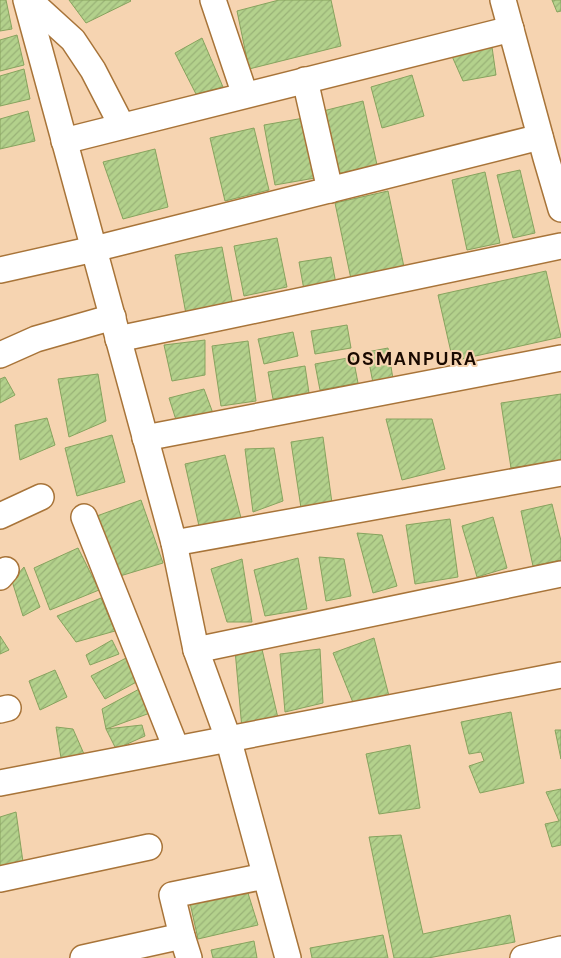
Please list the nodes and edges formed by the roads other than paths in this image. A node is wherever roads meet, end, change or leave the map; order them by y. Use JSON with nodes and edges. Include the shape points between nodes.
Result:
{"nodes":[{"id":1,"x":27,"y":0,"type":"edge"},
{"id":2,"x":503,"y":0,"type":"edge"},
{"id":3,"x":216,"y":1,"type":"edge"},
{"id":4,"x":511,"y":29,"type":"junction"},
{"id":5,"x":305,"y":80,"type":"junction"},
{"id":6,"x":245,"y":96,"type":"junction"},
{"id":7,"x":122,"y":126,"type":"junction"},
{"id":8,"x":64,"y":141,"type":"junction"},
{"id":9,"x":549,"y":151,"type":"edge"},
{"id":10,"x":330,"y":190,"type":"junction"},
{"id":11,"x":561,"y":209,"type":"edge"},
{"id":12,"x":561,"y":246,"type":"edge"},
{"id":13,"x":94,"y":249,"type":"junction"},
{"id":14,"x":0,"y":270,"type":"edge"},
{"id":15,"x":116,"y":328,"type":"junction"},
{"id":16,"x":0,"y":355,"type":"edge"},
{"id":17,"x":561,"y":358,"type":"edge"},
{"id":18,"x":145,"y":438,"type":"junction"},
{"id":19,"x":561,"y":473,"type":"edge"},
{"id":20,"x":41,"y":497,"type":"dead end"},
{"id":21,"x":0,"y":516,"type":"edge"},
{"id":22,"x":84,"y":517,"type":"dead end"},
{"id":23,"x":174,"y":543,"type":"junction"},
{"id":24,"x":561,"y":574,"type":"edge"},
{"id":25,"x":196,"y":650,"type":"junction"},
{"id":26,"x":561,"y":675,"type":"edge"},
{"id":27,"x":228,"y":738,"type":"junction"},
{"id":28,"x":176,"y":748,"type":"junction"},
{"id":29,"x":0,"y":783,"type":"edge"},
{"id":30,"x":149,"y":847,"type":"dead end"},
{"id":31,"x":265,"y":876,"type":"junction"},
{"id":32,"x":0,"y":878,"type":"edge"},
{"id":33,"x":185,"y":947,"type":"edge"},
{"id":34,"x":561,"y":949,"type":"edge"},
{"id":35,"x":83,"y":958,"type":"edge"},
{"id":36,"x":288,"y":958,"type":"edge"},
{"id":37,"x":523,"y":958,"type":"edge"}],
"edges":[{"from":1,"to":7,"type":"street","via":[[73,40],[94,70]]},
{"from":1,"to":8,"type":"street"},
{"from":2,"to":4,"type":"street"},
{"from":3,"to":6,"type":"street"},
{"from":4,"to":5,"type":"street"},
{"from":4,"to":9,"type":"street"},
{"from":5,"to":6,"type":"street"},
{"from":5,"to":10,"type":"street"},
{"from":6,"to":7,"type":"street"},
{"from":7,"to":8,"type":"street"},
{"from":8,"to":13,"type":"street"},
{"from":9,"to":10,"type":"street"},
{"from":9,"to":11,"type":"street"},
{"from":10,"to":13,"type":"street"},
{"from":12,"to":15,"type":"street"},
{"from":13,"to":14,"type":"street"},
{"from":13,"to":15,"type":"street"},
{"from":15,"to":16,"type":"street","via":[[36,339]]},
{"from":15,"to":18,"type":"street"},
{"from":17,"to":18,"type":"street"},
{"from":18,"to":23,"type":"street"},
{"from":19,"to":23,"type":"street"},
{"from":20,"to":21,"type":"street"},
{"from":22,"to":28,"type":"street"},
{"from":23,"to":25,"type":"street"},
{"from":24,"to":25,"type":"street"},
{"from":25,"to":27,"type":"street"},
{"from":26,"to":27,"type":"street"},
{"from":27,"to":28,"type":"street"},
{"from":27,"to":31,"type":"street"},
{"from":28,"to":29,"type":"street"},
{"from":30,"to":32,"type":"street"},
{"from":31,"to":33,"type":"street","via":[[172,894]]},
{"from":31,"to":36,"type":"street"},
{"from":33,"to":35,"type":"street"},
{"from":34,"to":37,"type":"street"}]}
